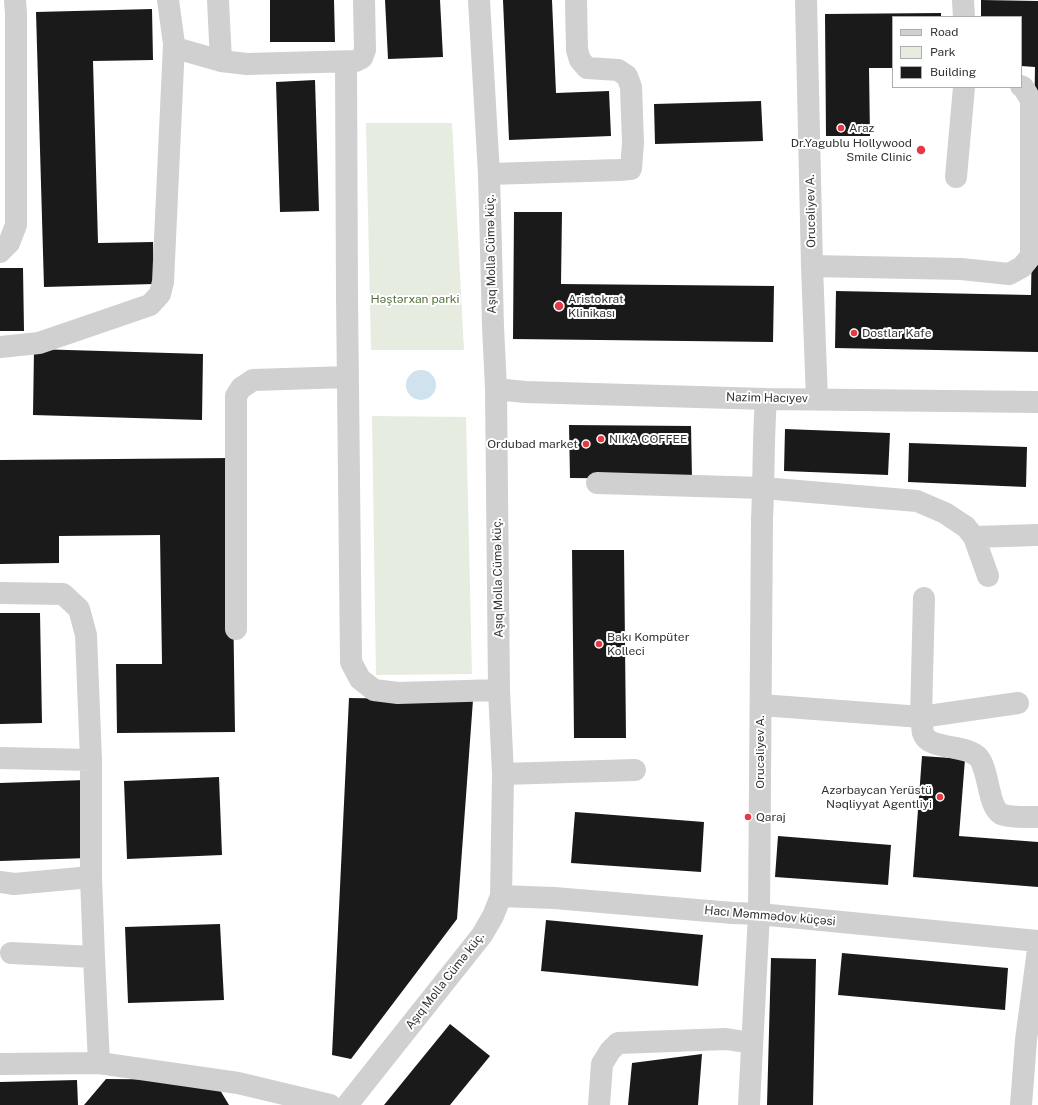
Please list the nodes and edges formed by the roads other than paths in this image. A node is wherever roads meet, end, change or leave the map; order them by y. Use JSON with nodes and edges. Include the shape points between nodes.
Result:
{"nodes":[{"id":1,"x":15,"y":0,"type":"edge"},
{"id":2,"x":168,"y":0,"type":"edge"},
{"id":3,"x":218,"y":0,"type":"edge"},
{"id":4,"x":364,"y":0,"type":"edge"},
{"id":5,"x":479,"y":0,"type":"edge"},
{"id":6,"x":576,"y":0,"type":"edge"},
{"id":7,"x":806,"y":0,"type":"edge"},
{"id":8,"x":963,"y":0,"type":"edge"},
{"id":9,"x":964,"y":16,"type":"edge"},
{"id":10,"x":174,"y":44,"type":"junction"},
{"id":11,"x":221,"y":61,"type":"junction"},
{"id":12,"x":346,"y":62,"type":"junction"},
{"id":13,"x":1022,"y":86,"type":"edge"},
{"id":14,"x":964,"y":88,"type":"edge"},
{"id":15,"x":489,"y":174,"type":"junction"},
{"id":16,"x":956,"y":177,"type":"dead end"},
{"id":17,"x":0,"y":252,"type":"edge"},
{"id":18,"x":812,"y":266,"type":"junction"},
{"id":19,"x":0,"y":347,"type":"edge"},
{"id":20,"x":348,"y":377,"type":"junction"},
{"id":21,"x":496,"y":389,"type":"junction"},
{"id":22,"x":766,"y":399,"type":"junction"},
{"id":23,"x":817,"y":399,"type":"junction"},
{"id":24,"x":1038,"y":402,"type":"edge"},
{"id":25,"x":597,"y":483,"type":"dead end"},
{"id":26,"x":763,"y":488,"type":"junction"},
{"id":27,"x":1038,"y":535,"type":"edge"},
{"id":28,"x":974,"y":537,"type":"junction"},
{"id":29,"x":988,"y":576,"type":"dead end"},
{"id":30,"x":0,"y":593,"type":"edge"},
{"id":31,"x":924,"y":598,"type":"dead end"},
{"id":32,"x":236,"y":629,"type":"dead end"},
{"id":33,"x":499,"y":690,"type":"junction"},
{"id":34,"x":1018,"y":702,"type":"dead end"},
{"id":35,"x":761,"y":705,"type":"junction"},
{"id":36,"x":921,"y":717,"type":"junction"},
{"id":37,"x":0,"y":758,"type":"edge"},
{"id":38,"x":91,"y":760,"type":"junction"},
{"id":39,"x":635,"y":770,"type":"dead end"},
{"id":40,"x":503,"y":774,"type":"junction"},
{"id":41,"x":1038,"y":817,"type":"edge"},
{"id":42,"x":91,"y":877,"type":"junction"},
{"id":43,"x":0,"y":882,"type":"edge"},
{"id":44,"x":501,"y":896,"type":"junction"},
{"id":45,"x":759,"y":914,"type":"junction"},
{"id":46,"x":1038,"y":941,"type":"edge"},
{"id":47,"x":1038,"y":950,"type":"edge"},
{"id":48,"x":11,"y":953,"type":"dead end"},
{"id":49,"x":94,"y":957,"type":"junction"},
{"id":50,"x":752,"y":1043,"type":"junction"},
{"id":51,"x":99,"y":1063,"type":"junction"},
{"id":52,"x":0,"y":1064,"type":"edge"},
{"id":53,"x":330,"y":1105,"type":"edge"},
{"id":54,"x":347,"y":1105,"type":"edge"},
{"id":55,"x":599,"y":1105,"type":"edge"},
{"id":56,"x":750,"y":1105,"type":"edge"},
{"id":57,"x":1022,"y":1105,"type":"edge"}],
"edges":[{"from":1,"to":17,"type":"street","via":[[16,225],[9,243]]},
{"from":2,"to":10,"type":"street"},
{"from":3,"to":11,"type":"street"},
{"from":4,"to":12,"type":"street","via":[[365,50],[362,58],[356,62]]},
{"from":5,"to":15,"type":"street","name":"Aşıq Molla Cümə küç."},
{"from":6,"to":15,"type":"street","via":[[580,60],[587,68],[618,70],[627,76],[631,87],[631,169]]},
{"from":7,"to":18,"type":"street","name":"Orucəliyev A."},
{"from":8,"to":9,"type":"street"},
{"from":10,"to":11,"type":"street","via":[[179,49]]},
{"from":10,"to":19,"type":"street","via":[[163,282],[160,294],[150,305],[39,343]]},
{"from":11,"to":12,"type":"street","via":[[247,64]]},
{"from":12,"to":20,"type":"street"},
{"from":13,"to":18,"type":"street","via":[[1031,100],[1031,256],[1022,267],[1009,274],[961,269]]},
{"from":14,"to":16,"type":"street"},
{"from":15,"to":21,"type":"street","name":"Aşıq Molla Cümə küç."},
{"from":18,"to":23,"type":"street","name":"Orucəliyev A."},
{"from":20,"to":32,"type":"street","via":[[252,380],[241,388],[236,396]]},
{"from":20,"to":33,"type":"street","via":[[351,662],[360,679],[374,690],[398,693]]},
{"from":21,"to":22,"type":"street","name":"Nazim Hacıyev"},
{"from":21,"to":33,"type":"street","name":"Aşıq Molla Cümə küç."},
{"from":22,"to":23,"type":"street","name":"Nazim Hacıyev"},
{"from":22,"to":26,"type":"street","name":"Orucəliyev A."},
{"from":23,"to":24,"type":"street","name":"Nazim Hacıyev"},
{"from":25,"to":26,"type":"street"},
{"from":26,"to":28,"type":"street","via":[[917,501],[945,513],[966,527]]},
{"from":26,"to":35,"type":"street","name":"Orucəliyev A."},
{"from":27,"to":28,"type":"street"},
{"from":28,"to":29,"type":"street"},
{"from":30,"to":38,"type":"street","via":[[63,594],[80,609],[86,635]]},
{"from":31,"to":36,"type":"street"},
{"from":33,"to":40,"type":"street","name":"Aşıq Molla Cümə küç."},
{"from":34,"to":36,"type":"street"},
{"from":35,"to":36,"type":"street"},
{"from":35,"to":45,"type":"street","name":"Orucəliyev A."},
{"from":36,"to":41,"type":"street","via":[[923,734],[928,740],[971,751],[979,758],[994,806],[1001,814]]},
{"from":37,"to":38,"type":"street"},
{"from":38,"to":42,"type":"street"},
{"from":39,"to":40,"type":"street"},
{"from":40,"to":44,"type":"street","name":"Aşıq Molla Cümə küç."},
{"from":42,"to":43,"type":"street","via":[[14,884]]},
{"from":42,"to":49,"type":"street"},
{"from":44,"to":45,"type":"street","name":"Hacı Məmmədov küçəsi"},
{"from":44,"to":54,"type":"street","name":"Aşıq Molla Cümə küç.","via":[[482,935]]},
{"from":45,"to":46,"type":"street","name":"Hacı Məmmədov küçəsi"},
{"from":45,"to":50,"type":"street","name":"Orucəliyev A."},
{"from":47,"to":57,"type":"street","via":[[1026,1040]]},
{"from":48,"to":49,"type":"street"},
{"from":49,"to":51,"type":"street"},
{"from":50,"to":55,"type":"street","via":[[726,1039],[618,1043],[602,1064]]},
{"from":50,"to":56,"type":"street","name":"Orucəliyev A."},
{"from":51,"to":52,"type":"street"},
{"from":51,"to":53,"type":"street","via":[[238,1082]]}]}
